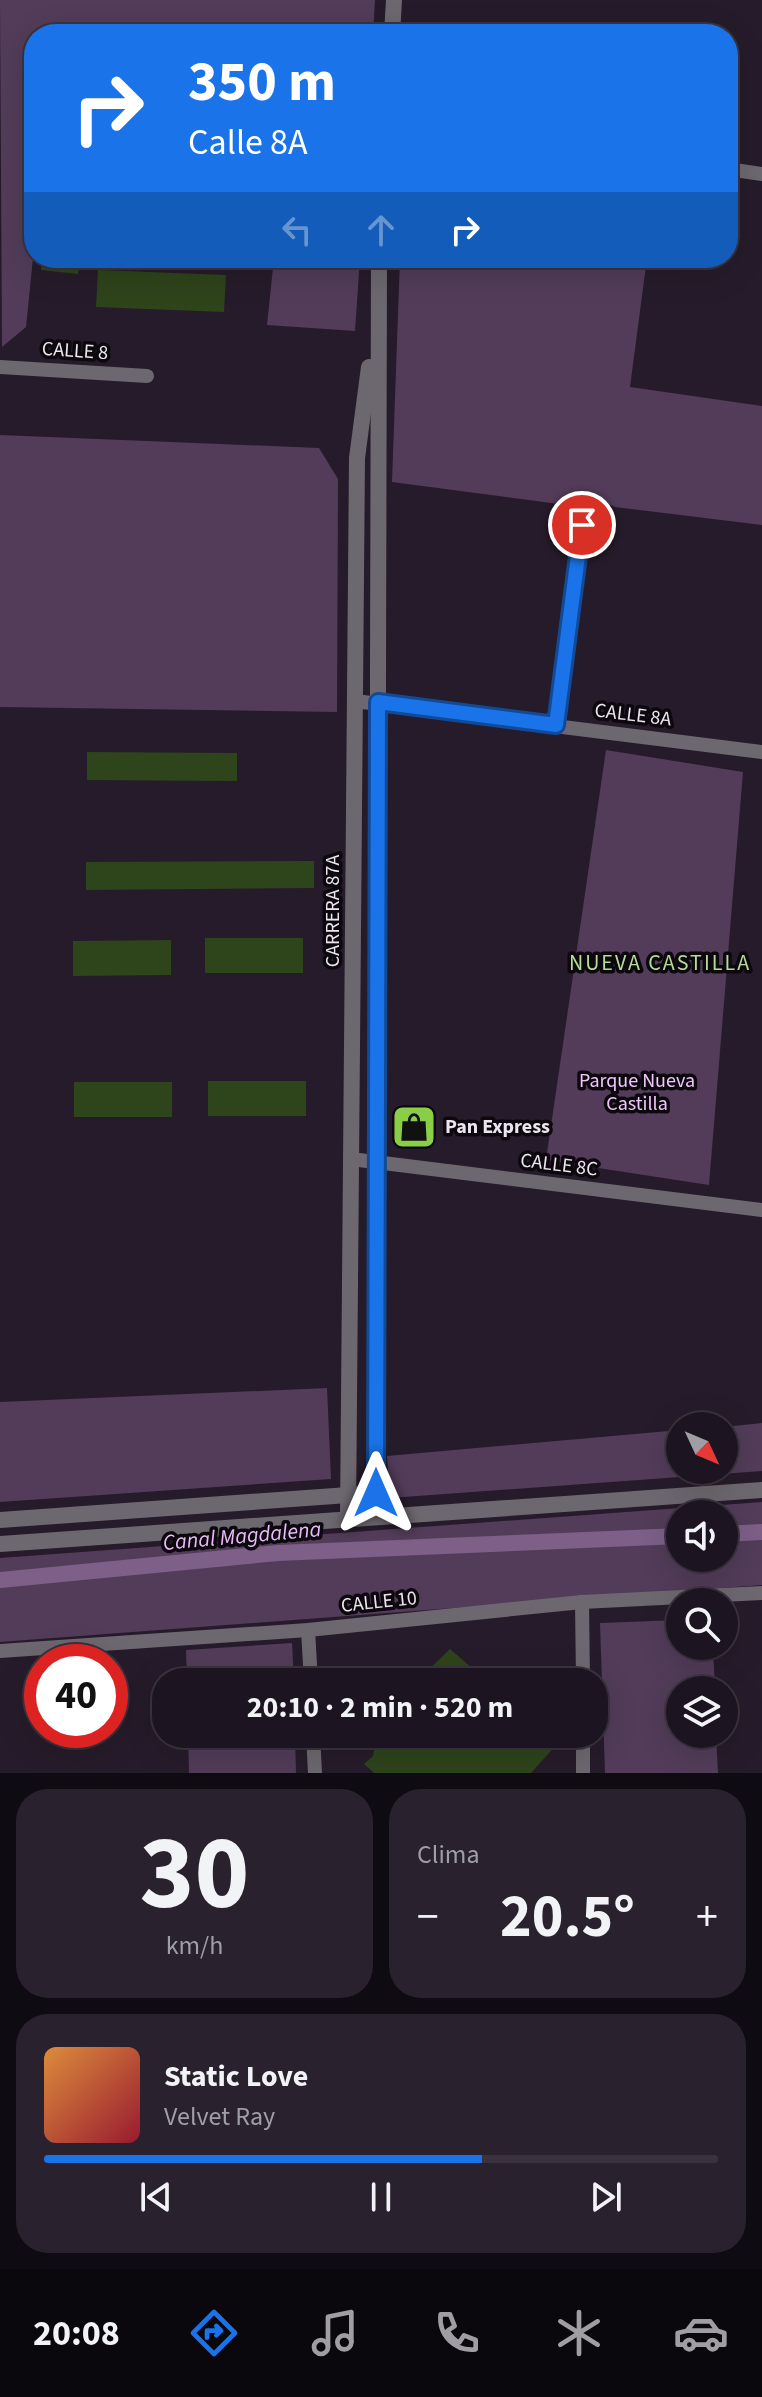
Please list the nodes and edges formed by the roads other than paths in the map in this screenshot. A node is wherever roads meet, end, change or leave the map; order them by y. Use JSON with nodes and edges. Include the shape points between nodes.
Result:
{"nodes":[{"id":1,"x":394,"y":0,"type":"edge"},
{"id":2,"x":393,"y":24,"type":"edge"},
{"id":3,"x":738,"y":170,"type":"edge"},
{"id":4,"x":762,"y":174,"type":"edge"},
{"id":5,"x":379,"y":268,"type":"edge"},
{"id":6,"x":377,"y":306,"type":"junction"},
{"id":7,"x":0,"y":367,"type":"edge"},
{"id":8,"x":147,"y":376,"type":"dead end"},
{"id":9,"x":582,"y":525,"type":"dead end"},
{"id":10,"x":355,"y":701,"type":"junction"},
{"id":11,"x":378,"y":702,"type":"junction"},
{"id":12,"x":556,"y":725,"type":"junction"},
{"id":13,"x":762,"y":752,"type":"edge"},
{"id":14,"x":351,"y":1159,"type":"junction"},
{"id":15,"x":377,"y":1162,"type":"junction"},
{"id":16,"x":762,"y":1210,"type":"edge"},
{"id":17,"x":762,"y":1490,"type":"edge"},
{"id":18,"x":376,"y":1493,"type":"junction"},
{"id":19,"x":348,"y":1494,"type":"junction"},
{"id":20,"x":376,"y":1516,"type":"junction"},
{"id":21,"x":348,"y":1517,"type":"junction"},
{"id":22,"x":0,"y":1520,"type":"edge"},
{"id":23,"x":0,"y":1544,"type":"edge"},
{"id":24,"x":762,"y":1593,"type":"edge"},
{"id":25,"x":582,"y":1602,"type":"junction"},
{"id":26,"x":308,"y":1630,"type":"junction"},
{"id":27,"x":0,"y":1651,"type":"edge"},
{"id":28,"x":310,"y":1668,"type":"edge"},
{"id":29,"x":583,"y":1668,"type":"edge"},
{"id":30,"x":314,"y":1748,"type":"edge"},
{"id":31,"x":583,"y":1748,"type":"edge"},
{"id":32,"x":315,"y":1773,"type":"edge"},
{"id":33,"x":583,"y":1773,"type":"edge"}],
"edges":[{"from":1,"to":2,"type":"street"},
{"from":3,"to":4,"type":"street"},
{"from":5,"to":6,"type":"street","name":"CARRERA 87A"},
{"from":6,"to":10,"type":"street","name":"CARRERA 87A","via":[[357,458]]},
{"from":6,"to":11,"type":"street","name":"CARRERA 87A"},
{"from":7,"to":8,"type":"street","name":"CALLE 8"},
{"from":9,"to":12,"type":"street"},
{"from":10,"to":11,"type":"street","name":"CALLE 8A"},
{"from":10,"to":14,"type":"street","name":"CARRERA 87A"},
{"from":11,"to":12,"type":"street","name":"CALLE 8A"},
{"from":11,"to":15,"type":"street","name":"CARRERA 87A"},
{"from":12,"to":13,"type":"street","name":"CALLE 8A"},
{"from":14,"to":15,"type":"street","name":"CALLE 8C"},
{"from":14,"to":19,"type":"street","name":"CARRERA 87A"},
{"from":15,"to":16,"type":"street","name":"CALLE 8C"},
{"from":15,"to":18,"type":"street","name":"CARRERA 87A"},
{"from":17,"to":20,"type":"street"},
{"from":18,"to":19,"type":"street"},
{"from":18,"to":20,"type":"street","name":"CARRERA 87A"},
{"from":19,"to":21,"type":"street","name":"CARRERA 87A"},
{"from":19,"to":22,"type":"street"},
{"from":20,"to":21,"type":"street"},
{"from":21,"to":23,"type":"street"},
{"from":24,"to":25,"type":"street","name":"CALLE 10"},
{"from":25,"to":26,"type":"street","name":"CALLE 10"},
{"from":25,"to":29,"type":"street"},
{"from":26,"to":27,"type":"street","name":"CALLE 10"},
{"from":26,"to":28,"type":"street"},
{"from":30,"to":32,"type":"street"},
{"from":31,"to":33,"type":"street"}]}
